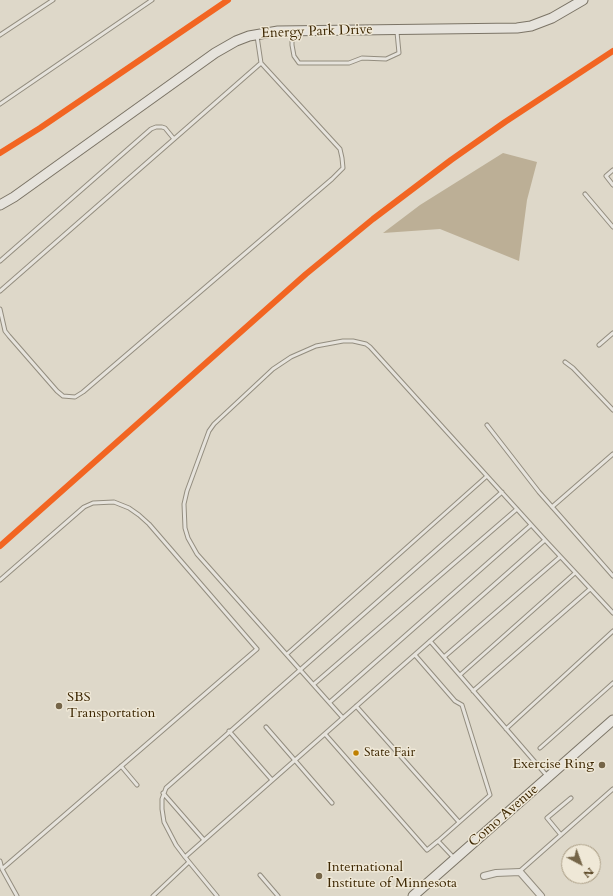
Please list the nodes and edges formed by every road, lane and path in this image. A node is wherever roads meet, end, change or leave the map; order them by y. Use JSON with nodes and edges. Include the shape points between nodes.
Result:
{"nodes":[{"id":1,"x":53,"y":0,"type":"edge"},
{"id":2,"x":152,"y":0,"type":"edge"},
{"id":3,"x":584,"y":0,"type":"edge"},
{"id":4,"x":397,"y":30,"type":"junction"},
{"id":5,"x":292,"y":31,"type":"junction"},
{"id":6,"x":257,"y":34,"type":"junction"},
{"id":7,"x":0,"y":35,"type":"edge"},
{"id":8,"x":261,"y":63,"type":"junction"},
{"id":9,"x":0,"y":104,"type":"edge"},
{"id":10,"x":174,"y":139,"type":"junction"},
{"id":11,"x":613,"y":170,"type":"edge"},
{"id":12,"x":613,"y":185,"type":"edge"},
{"id":13,"x":585,"y":194,"type":"dead end"},
{"id":14,"x":0,"y":205,"type":"edge"},
{"id":15,"x":613,"y":227,"type":"edge"},
{"id":16,"x":0,"y":261,"type":"edge"},
{"id":17,"x":0,"y":291,"type":"edge"},
{"id":18,"x":0,"y":309,"type":"edge"},
{"id":19,"x":613,"y":333,"type":"edge"},
{"id":20,"x":599,"y":345,"type":"dead end"},
{"id":21,"x":565,"y":362,"type":"dead end"},
{"id":22,"x":613,"y":410,"type":"edge"},
{"id":23,"x":487,"y":425,"type":"dead end"},
{"id":24,"x":613,"y":454,"type":"edge"},
{"id":25,"x":488,"y":476,"type":"junction"},
{"id":26,"x":502,"y":492,"type":"junction"},
{"id":27,"x":552,"y":507,"type":"junction"},
{"id":28,"x":517,"y":509,"type":"junction"},
{"id":29,"x":531,"y":525,"type":"junction"},
{"id":30,"x":545,"y":540,"type":"junction"},
{"id":31,"x":560,"y":556,"type":"junction"},
{"id":32,"x":575,"y":573,"type":"junction"},
{"id":33,"x":613,"y":576,"type":"edge"},
{"id":34,"x":0,"y":580,"type":"edge"},
{"id":35,"x":590,"y":589,"type":"junction"},
{"id":36,"x":613,"y":613,"type":"edge"},
{"id":37,"x":613,"y":631,"type":"edge"},
{"id":38,"x":430,"y":641,"type":"junction"},
{"id":39,"x":287,"y":654,"type":"junction"},
{"id":40,"x":414,"y":655,"type":"junction"},
{"id":41,"x":444,"y":657,"type":"junction"},
{"id":42,"x":300,"y":669,"type":"junction"},
{"id":43,"x":460,"y":675,"type":"junction"},
{"id":44,"x":613,"y":683,"type":"edge"},
{"id":45,"x":314,"y":684,"type":"junction"},
{"id":46,"x":473,"y":691,"type":"junction"},
{"id":47,"x":330,"y":702,"type":"junction"},
{"id":48,"x":356,"y":706,"type":"junction"},
{"id":49,"x":343,"y":718,"type":"junction"},
{"id":50,"x":613,"y":720,"type":"edge"},
{"id":51,"x":266,"y":727,"type":"dead end"},
{"id":52,"x":506,"y":729,"type":"junction"},
{"id":53,"x":229,"y":731,"type":"junction"},
{"id":54,"x":325,"y":734,"type":"junction"},
{"id":55,"x":540,"y":748,"type":"dead end"},
{"id":56,"x":295,"y":760,"type":"junction"},
{"id":57,"x":121,"y":766,"type":"junction"},
{"id":58,"x":548,"y":777,"type":"junction"},
{"id":59,"x":272,"y":780,"type":"junction"},
{"id":60,"x":137,"y":785,"type":"dead end"},
{"id":61,"x":613,"y":789,"type":"edge"},
{"id":62,"x":163,"y":793,"type":"junction"},
{"id":63,"x":571,"y":798,"type":"dead end"},
{"id":64,"x":332,"y":803,"type":"dead end"},
{"id":65,"x":459,"y":822,"type":"junction"},
{"id":66,"x":561,"y":835,"type":"junction"},
{"id":67,"x":204,"y":840,"type":"junction"},
{"id":68,"x":438,"y":840,"type":"junction"},
{"id":69,"x":185,"y":857,"type":"junction"},
{"id":70,"x":455,"y":859,"type":"junction"},
{"id":71,"x":0,"y":861,"type":"edge"},
{"id":72,"x":189,"y":862,"type":"junction"},
{"id":73,"x":2,"y":869,"type":"junction"},
{"id":74,"x":520,"y":872,"type":"junction"},
{"id":75,"x":260,"y":875,"type":"dead end"},
{"id":76,"x":484,"y":876,"type":"dead end"},
{"id":77,"x":17,"y":896,"type":"edge"},
{"id":78,"x":153,"y":896,"type":"edge"},
{"id":79,"x":217,"y":896,"type":"edge"},
{"id":80,"x":278,"y":896,"type":"edge"},
{"id":81,"x":413,"y":896,"type":"edge"},
{"id":82,"x":541,"y":896,"type":"edge"}],
"edges":[{"from":1,"to":7,"type":"lane"},
{"from":2,"to":9,"type":"lane"},
{"from":3,"to":4,"type":"street","name":"Energy Park Drive","via":[[552,18],[524,27]]},
{"from":4,"to":5,"type":"street","name":"Energy Park Drive"},
{"from":4,"to":5,"type":"lane","via":[[399,53],[386,59],[362,58],[348,63],[299,63],[294,56]]},
{"from":5,"to":6,"type":"street","name":"Energy Park Drive"},
{"from":6,"to":8,"type":"lane"},
{"from":6,"to":14,"type":"street","name":"Energy Park Drive","via":[[236,41],[215,53]]},
{"from":8,"to":10,"type":"lane"},
{"from":8,"to":18,"type":"lane","via":[[340,149],[343,168],[75,397],[63,396],[57,391],[9,336]]},
{"from":10,"to":16,"type":"lane","via":[[165,128],[151,129]]},
{"from":10,"to":17,"type":"lane"},
{"from":11,"to":12,"type":"lane","via":[[606,176]]},
{"from":13,"to":15,"type":"lane"},
{"from":19,"to":20,"type":"lane"},
{"from":21,"to":22,"type":"lane","via":[[574,368]]},
{"from":23,"to":27,"type":"lane"},
{"from":24,"to":27,"type":"lane"},
{"from":25,"to":26,"type":"lane"},
{"from":25,"to":39,"type":"lane"},
{"from":25,"to":39,"type":"lane","via":[[366,344],[343,341],[316,346],[304,350],[273,369],[209,431],[187,491],[184,516],[188,538],[197,554]]},
{"from":26,"to":28,"type":"lane"},
{"from":26,"to":42,"type":"lane"},
{"from":27,"to":33,"type":"lane"},
{"from":28,"to":29,"type":"lane"},
{"from":28,"to":45,"type":"lane"},
{"from":29,"to":30,"type":"lane"},
{"from":29,"to":47,"type":"lane"},
{"from":30,"to":31,"type":"lane"},
{"from":30,"to":38,"type":"lane"},
{"from":31,"to":32,"type":"lane"},
{"from":31,"to":41,"type":"lane"},
{"from":32,"to":35,"type":"lane"},
{"from":32,"to":43,"type":"lane"},
{"from":34,"to":57,"type":"lane","via":[[84,507],[93,503],[114,502],[129,508],[149,524],[257,649]]},
{"from":35,"to":36,"type":"lane"},
{"from":35,"to":46,"type":"lane"},
{"from":37,"to":52,"type":"lane"},
{"from":38,"to":40,"type":"lane"},
{"from":38,"to":41,"type":"lane"},
{"from":39,"to":42,"type":"lane"},
{"from":40,"to":48,"type":"lane"},
{"from":40,"to":65,"type":"lane","via":[[455,701],[462,705],[490,795]]},
{"from":41,"to":43,"type":"lane"},
{"from":42,"to":45,"type":"lane"},
{"from":42,"to":53,"type":"lane"},
{"from":43,"to":46,"type":"lane"},
{"from":44,"to":55,"type":"lane"},
{"from":45,"to":47,"type":"lane"},
{"from":46,"to":52,"type":"lane"},
{"from":47,"to":49,"type":"lane"},
{"from":48,"to":49,"type":"lane"},
{"from":48,"to":65,"type":"lane"},
{"from":49,"to":54,"type":"lane"},
{"from":50,"to":58,"type":"street","name":"Como Avenue"},
{"from":51,"to":56,"type":"lane"},
{"from":52,"to":58,"type":"lane"},
{"from":53,"to":59,"type":"lane"},
{"from":53,"to":62,"type":"lane","via":[[169,784]]},
{"from":54,"to":56,"type":"lane"},
{"from":54,"to":68,"type":"lane","via":[[427,850]]},
{"from":56,"to":59,"type":"lane"},
{"from":56,"to":64,"type":"lane"},
{"from":57,"to":60,"type":"lane"},
{"from":57,"to":73,"type":"lane"},
{"from":58,"to":70,"type":"street","name":"Como Avenue"},
{"from":59,"to":67,"type":"lane"},
{"from":61,"to":66,"type":"lane"},
{"from":62,"to":67,"type":"lane"},
{"from":62,"to":69,"type":"lane","via":[[164,822]]},
{"from":63,"to":66,"type":"lane","via":[[547,818]]},
{"from":65,"to":68,"type":"lane"},
{"from":66,"to":74,"type":"lane"},
{"from":67,"to":69,"type":"lane"},
{"from":68,"to":70,"type":"lane"},
{"from":69,"to":72,"type":"lane"},
{"from":70,"to":81,"type":"street","name":"Como Avenue"},
{"from":71,"to":73,"type":"lane"},
{"from":72,"to":78,"type":"lane"},
{"from":72,"to":79,"type":"lane"},
{"from":73,"to":77,"type":"lane"},
{"from":74,"to":76,"type":"street"},
{"from":74,"to":82,"type":"street"},
{"from":75,"to":80,"type":"lane"}]}
